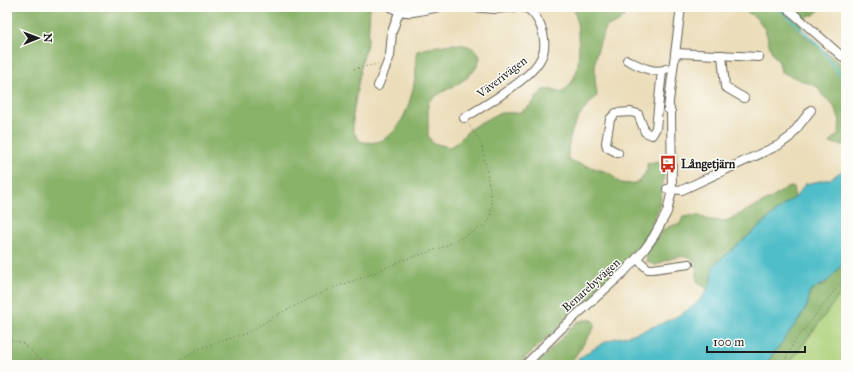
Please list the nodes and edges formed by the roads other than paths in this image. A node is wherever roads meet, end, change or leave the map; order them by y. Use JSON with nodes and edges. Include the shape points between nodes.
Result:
{"nodes":[{"id":1,"x":391,"y":7,"type":"edge"},
{"id":2,"x":439,"y":7,"type":"edge"},
{"id":3,"x":471,"y":7,"type":"edge"},
{"id":4,"x":514,"y":7,"type":"edge"},
{"id":5,"x":523,"y":7,"type":"edge"},
{"id":6,"x":681,"y":7,"type":"edge"},
{"id":7,"x":786,"y":7,"type":"edge"},
{"id":8,"x":417,"y":9,"type":"edge"},
{"id":9,"x":399,"y":12,"type":"junction"},
{"id":10,"x":675,"y":53,"type":"junction"},
{"id":11,"x":722,"y":55,"type":"junction"},
{"id":12,"x":759,"y":57,"type":"dead end"},
{"id":13,"x":627,"y":60,"type":"dead end"},
{"id":14,"x":846,"y":60,"type":"edge"},
{"id":15,"x":672,"y":68,"type":"junction"},
{"id":16,"x":662,"y":71,"type":"junction"},
{"id":17,"x":378,"y":86,"type":"dead end"},
{"id":18,"x":744,"y":98,"type":"dead end"},
{"id":19,"x":811,"y":110,"type":"dead end"},
{"id":20,"x":464,"y":118,"type":"road end"},
{"id":21,"x":618,"y":152,"type":"dead end"},
{"id":22,"x":670,"y":190,"type":"junction"},
{"id":23,"x":637,"y":258,"type":"junction"},
{"id":24,"x":689,"y":264,"type":"dead end"},
{"id":25,"x":525,"y":365,"type":"edge"}],
"edges":[{"from":1,"to":9,"type":"street"},
{"from":2,"to":8,"type":"street"},
{"from":3,"to":4,"type":"street","via":[[495,10]]},
{"from":5,"to":20,"type":"street","name":"Väverivägen","via":[[534,14],[541,28],[544,46],[540,61],[484,107]]},
{"from":6,"to":10,"type":"street","name":"Benarebyvägen"},
{"from":7,"to":14,"type":"street"},
{"from":8,"to":9,"type":"street"},
{"from":9,"to":17,"type":"street","via":[[392,32],[392,50]]},
{"from":10,"to":11,"type":"street"},
{"from":10,"to":15,"type":"street","name":"Benarebyvägen"},
{"from":11,"to":12,"type":"street"},
{"from":11,"to":18,"type":"street","via":[[725,87]]},
{"from":13,"to":16,"type":"street","via":[[645,68]]},
{"from":15,"to":16,"type":"street"},
{"from":15,"to":22,"type":"street","name":"Benarebyvägen","via":[[667,112]]},
{"from":16,"to":21,"type":"street","via":[[657,120],[652,134],[645,132],[638,114],[616,113],[610,119],[606,143]]},
{"from":19,"to":22,"type":"street","via":[[794,133],[779,145],[682,190]]},
{"from":22,"to":23,"type":"street","name":"Benarebyvägen","via":[[663,210],[664,215],[654,236]]},
{"from":23,"to":24,"type":"street","via":[[648,269]]},
{"from":23,"to":25,"type":"street","name":"Benarebyvägen"}]}
